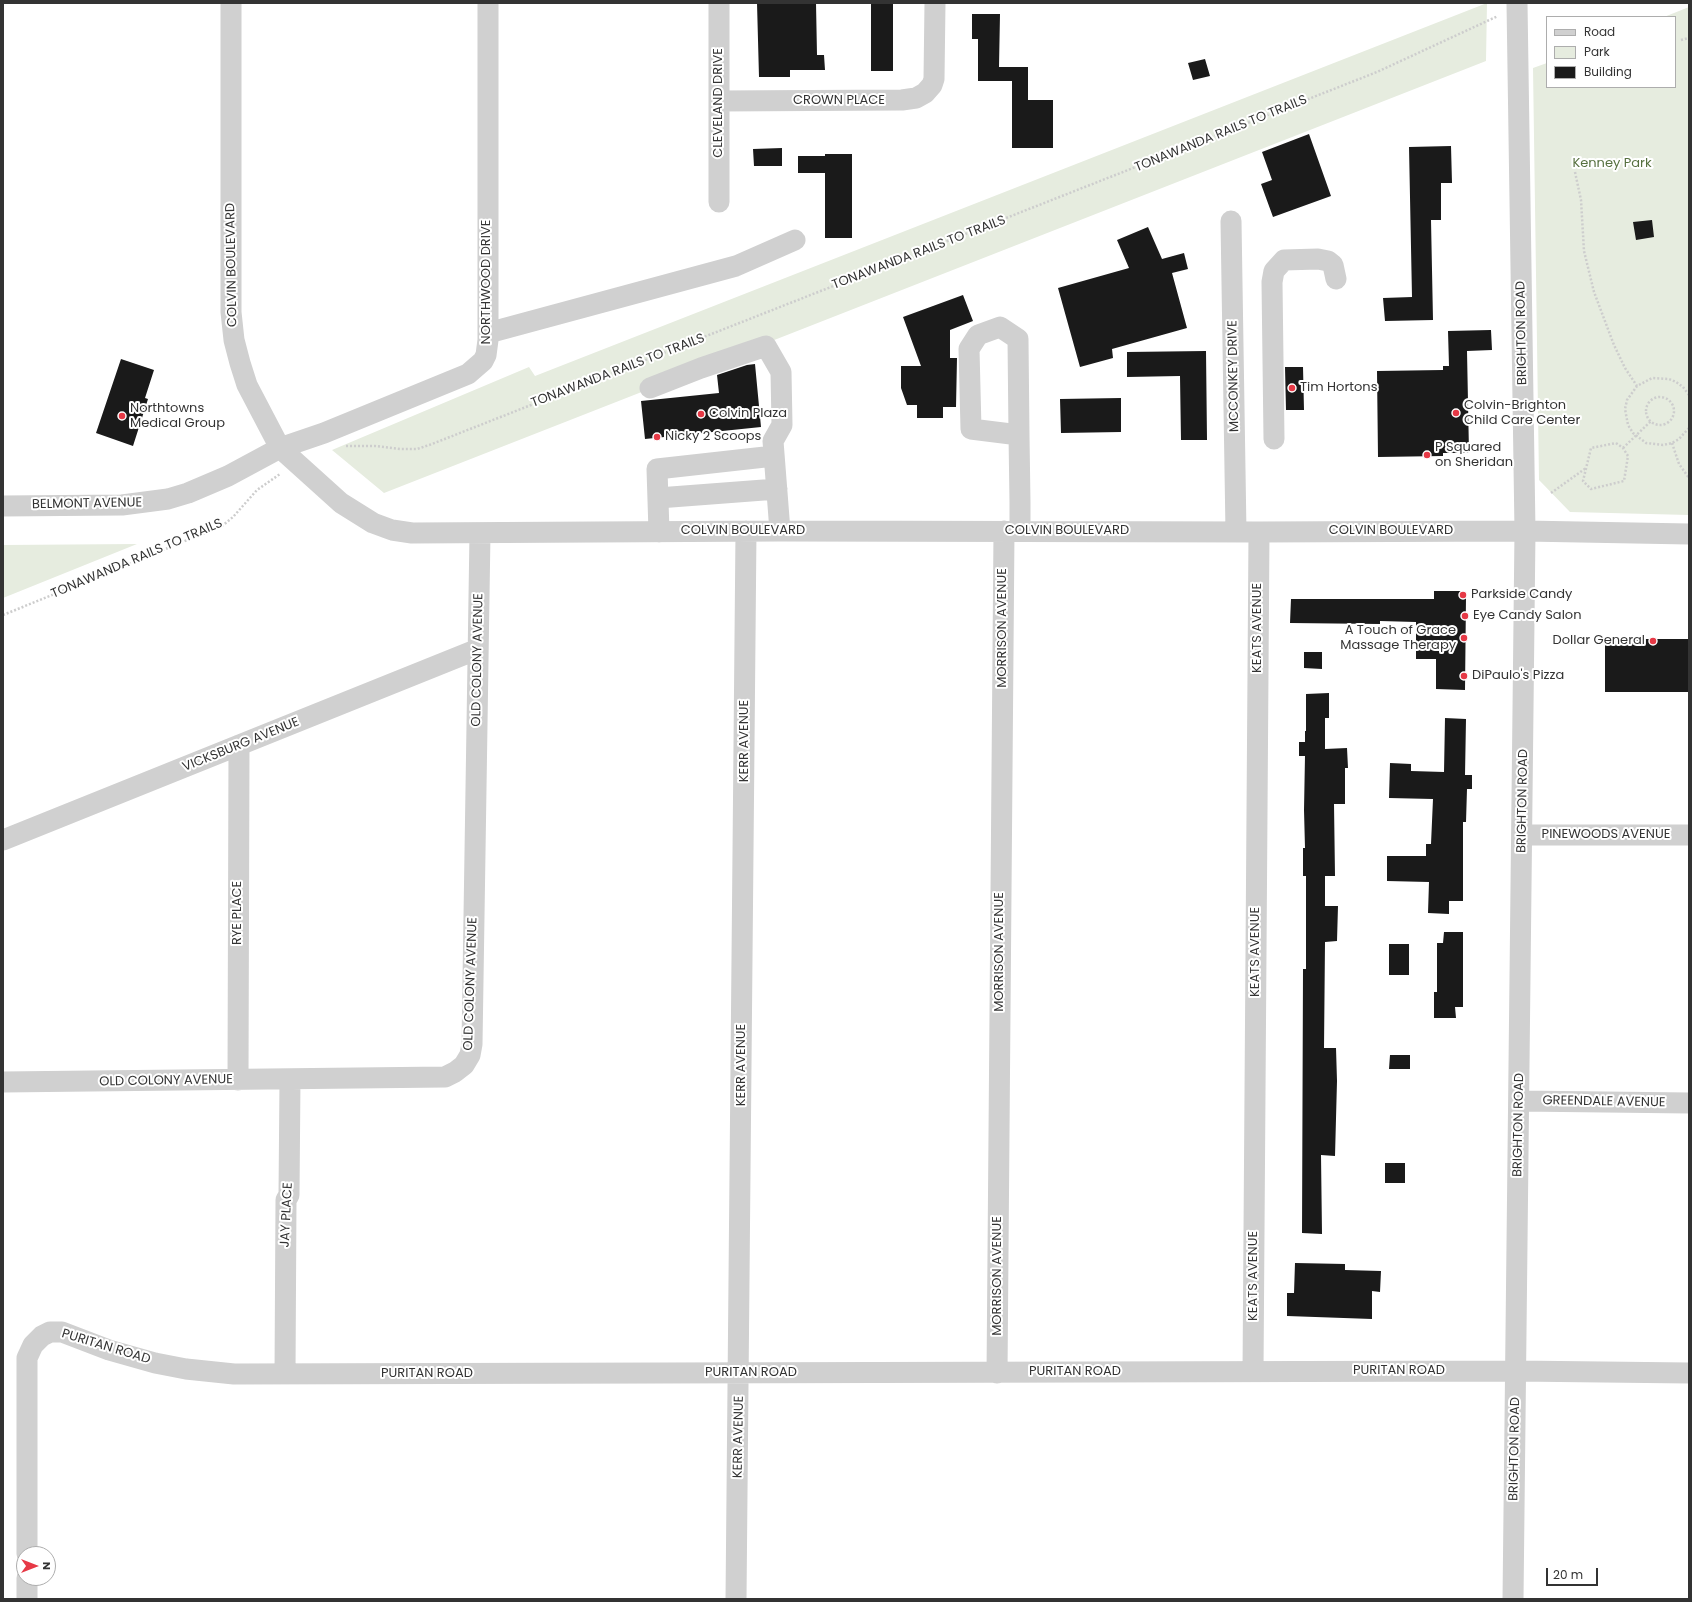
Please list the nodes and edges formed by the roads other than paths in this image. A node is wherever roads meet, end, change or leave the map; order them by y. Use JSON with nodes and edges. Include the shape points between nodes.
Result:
{"nodes":[{"id":1,"x":231,"y":3,"type":"edge"},
{"id":2,"x":488,"y":3,"type":"edge"},
{"id":3,"x":719,"y":3,"type":"edge"},
{"id":4,"x":935,"y":3,"type":"edge"},
{"id":5,"x":1510,"y":8,"type":"edge"},
{"id":6,"x":719,"y":101,"type":"junction"},
{"id":7,"x":719,"y":202,"type":"dead end"},
{"id":8,"x":1232,"y":221,"type":"dead end"},
{"id":9,"x":795,"y":240,"type":"dead end"},
{"id":10,"x":1336,"y":279,"type":"dead end"},
{"id":11,"x":488,"y":333,"type":"junction"},
{"id":12,"x":650,"y":388,"type":"dead end"},
{"id":13,"x":1019,"y":435,"type":"junction"},
{"id":14,"x":1274,"y":439,"type":"dead end"},
{"id":15,"x":280,"y":448,"type":"junction"},
{"id":16,"x":774,"y":456,"type":"junction"},
{"id":17,"x":777,"y":489,"type":"junction"},
{"id":18,"x":658,"y":498,"type":"junction"},
{"id":19,"x":3,"y":506,"type":"edge"},
{"id":20,"x":1525,"y":530,"type":"junction"},
{"id":21,"x":746,"y":531,"type":"junction"},
{"id":22,"x":780,"y":531,"type":"junction"},
{"id":23,"x":1012,"y":531,"type":"junction"},
{"id":24,"x":658,"y":532,"type":"junction"},
{"id":25,"x":1236,"y":532,"type":"junction"},
{"id":26,"x":1259,"y":532,"type":"junction"},
{"id":27,"x":480,"y":533,"type":"junction"},
{"id":28,"x":1689,"y":534,"type":"edge"},
{"id":29,"x":478,"y":649,"type":"junction"},
{"id":30,"x":239,"y":745,"type":"junction"},
{"id":31,"x":1523,"y":835,"type":"junction"},
{"id":32,"x":1689,"y":835,"type":"edge"},
{"id":33,"x":3,"y":840,"type":"edge"},
{"id":34,"x":290,"y":1079,"type":"junction"},
{"id":35,"x":238,"y":1080,"type":"junction"},
{"id":36,"x":3,"y":1082,"type":"edge"},
{"id":37,"x":1520,"y":1101,"type":"junction"},
{"id":38,"x":1689,"y":1103,"type":"edge"},
{"id":39,"x":1253,"y":1371,"type":"junction"},
{"id":40,"x":1516,"y":1371,"type":"junction"},
{"id":41,"x":739,"y":1373,"type":"junction"},
{"id":42,"x":997,"y":1373,"type":"junction"},
{"id":43,"x":1689,"y":1373,"type":"edge"},
{"id":44,"x":285,"y":1374,"type":"junction"},
{"id":45,"x":27,"y":1546,"type":"edge"},
{"id":46,"x":27,"y":1586,"type":"edge"},
{"id":47,"x":26,"y":1599,"type":"edge"},
{"id":48,"x":736,"y":1599,"type":"edge"},
{"id":49,"x":1513,"y":1599,"type":"edge"}],
"edges":[{"from":1,"to":15,"type":"street","name":"COLVIN BOULEVARD","via":[[231,312],[234,340],[247,385]]},
{"from":2,"to":11,"type":"street","name":"NORTHWOOD DRIVE"},
{"from":3,"to":6,"type":"street","name":"CLEVELAND DRIVE"},
{"from":4,"to":6,"type":"street","name":"CROWN PLACE","via":[[935,64],[932,85],[916,98]]},
{"from":5,"to":20,"type":"street","name":"BRIGHTON ROAD"},
{"from":6,"to":7,"type":"street","name":"CLEVELAND DRIVE"},
{"from":8,"to":25,"type":"street","name":"MCCONKEY DRIVE"},
{"from":9,"to":11,"type":"street","via":[[736,266]]},
{"from":10,"to":14,"type":"street","via":[[1333,266],[1328,261],[1318,259],[1284,260],[1274,271]]},
{"from":11,"to":15,"type":"street","name":"NORTHWOOD DRIVE","via":[[483,362],[468,374],[324,433]]},
{"from":12,"to":16,"type":"street","via":[[766,346],[781,372],[782,425],[773,441]]},
{"from":13,"to":13,"type":"street","name":"MORRISON AVENUE","via":[[1018,338],[1000,327],[978,335],[969,349],[970,429]]},
{"from":13,"to":23,"type":"street","name":"MORRISON AVENUE"},
{"from":15,"to":19,"type":"street","name":"BELMONT AVENUE","via":[[228,476],[168,499],[122,505]]},
{"from":15,"to":27,"type":"street","name":"COLVIN BOULEVARD","via":[[341,503],[373,523],[392,530],[412,533]]},
{"from":16,"to":17,"type":"street"},
{"from":16,"to":18,"type":"street","via":[[657,469]]},
{"from":17,"to":18,"type":"street"},
{"from":17,"to":22,"type":"street"},
{"from":18,"to":24,"type":"street"},
{"from":20,"to":26,"type":"street","name":"COLVIN BOULEVARD"},
{"from":20,"to":28,"type":"street","name":"COLVIN BOULEVARD"},
{"from":20,"to":31,"type":"street","name":"BRIGHTON ROAD"},
{"from":21,"to":22,"type":"street","name":"COLVIN BOULEVARD"},
{"from":21,"to":24,"type":"street","name":"COLVIN BOULEVARD"},
{"from":21,"to":41,"type":"street","name":"KERR AVENUE"},
{"from":22,"to":23,"type":"street","name":"COLVIN BOULEVARD"},
{"from":23,"to":25,"type":"street","name":"COLVIN BOULEVARD"},
{"from":23,"to":42,"type":"street","name":"MORRISON AVENUE"},
{"from":24,"to":27,"type":"street","name":"COLVIN BOULEVARD"},
{"from":25,"to":26,"type":"street","name":"COLVIN BOULEVARD"},
{"from":26,"to":39,"type":"street","name":"KEATS AVENUE"},
{"from":27,"to":29,"type":"street","name":"OLD COLONY AVENUE"},
{"from":29,"to":30,"type":"street","name":"VICKSBURG AVENUE"},
{"from":29,"to":34,"type":"street","name":"OLD COLONY AVENUE","via":[[470,1055],[464,1066],[445,1077]]},
{"from":30,"to":33,"type":"street","name":"VICKSBURG AVENUE"},
{"from":30,"to":35,"type":"street","name":"RYE PLACE"},
{"from":31,"to":32,"type":"street","name":"PINEWOODS AVENUE"},
{"from":31,"to":37,"type":"street","name":"BRIGHTON ROAD"},
{"from":34,"to":35,"type":"street","name":"OLD COLONY AVENUE"},
{"from":34,"to":44,"type":"street","name":"JAY PLACE"},
{"from":35,"to":36,"type":"street","name":"OLD COLONY AVENUE"},
{"from":37,"to":38,"type":"street","name":"GREENDALE AVENUE"},
{"from":37,"to":40,"type":"street","name":"BRIGHTON ROAD"},
{"from":39,"to":40,"type":"street","name":"PURITAN ROAD"},
{"from":39,"to":42,"type":"street","name":"PURITAN ROAD"},
{"from":40,"to":43,"type":"street","name":"PURITAN ROAD"},
{"from":40,"to":49,"type":"street","name":"BRIGHTON ROAD"},
{"from":41,"to":42,"type":"street","name":"PURITAN ROAD"},
{"from":41,"to":44,"type":"street","name":"PURITAN ROAD"},
{"from":41,"to":48,"type":"street","name":"KERR AVENUE"},
{"from":44,"to":45,"type":"street","name":"PURITAN ROAD","via":[[234,1374],[186,1369],[109,1350],[62,1332],[50,1332],[42,1336],[33,1345],[27,1358]]},
{"from":46,"to":47,"type":"street"}]}
